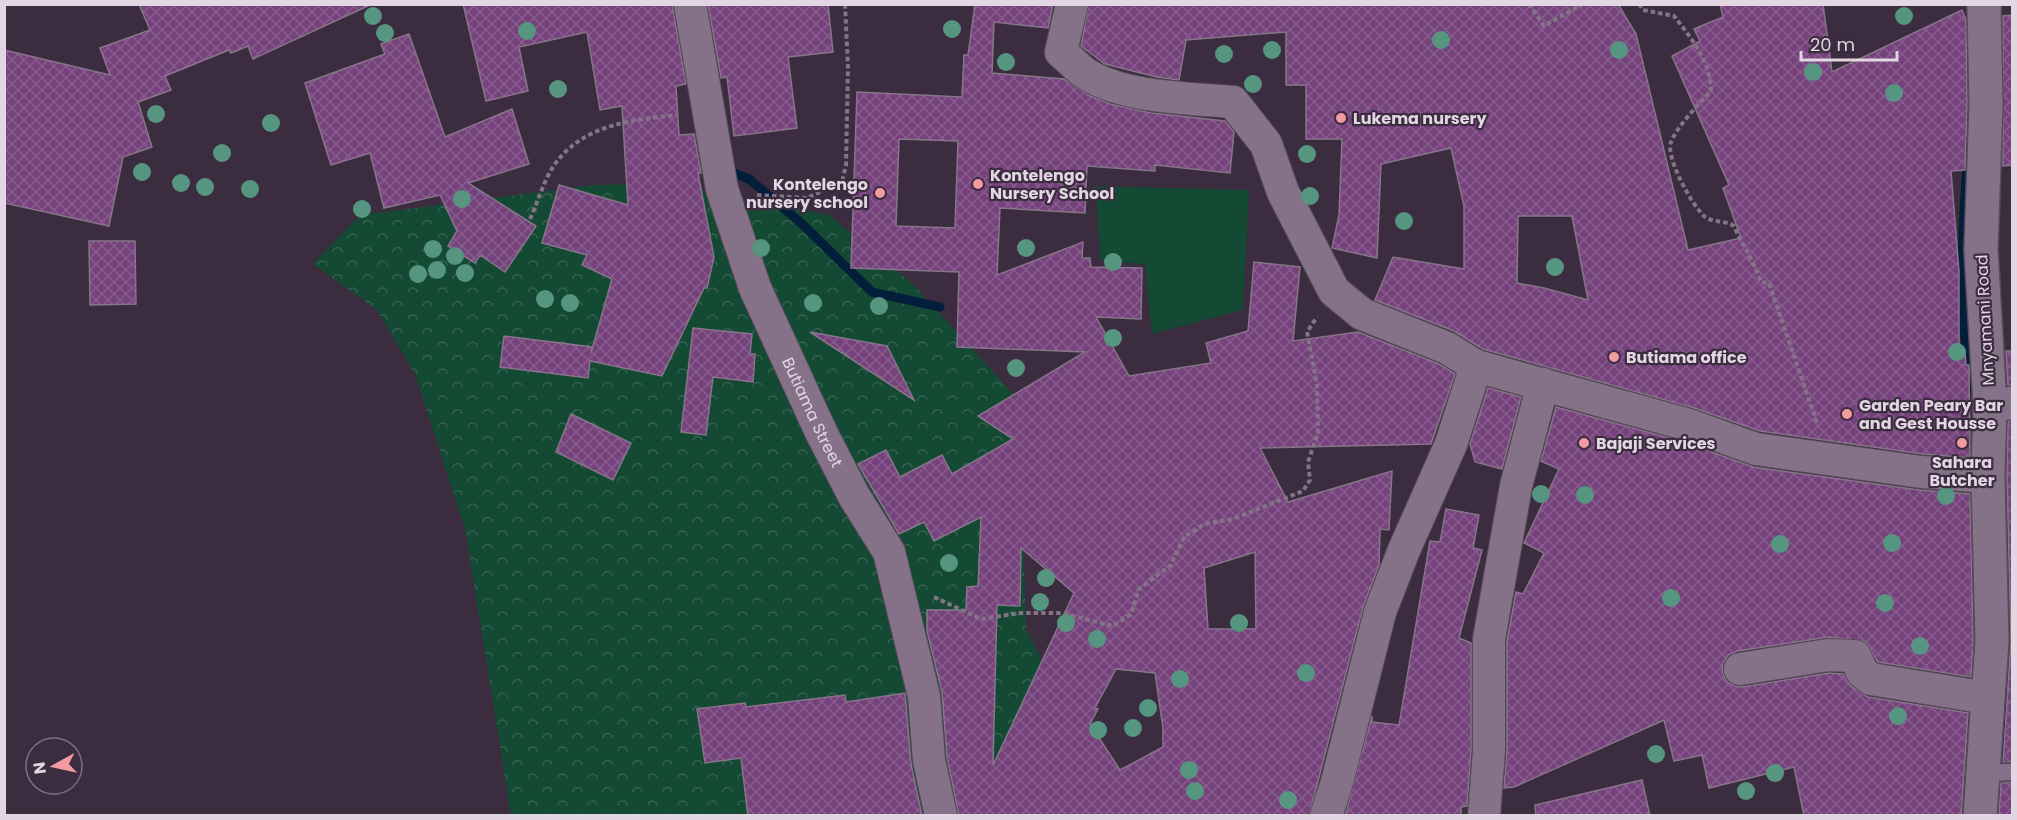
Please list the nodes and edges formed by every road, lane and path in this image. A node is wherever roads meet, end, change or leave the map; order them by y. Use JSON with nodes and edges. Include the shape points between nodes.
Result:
{"nodes":[{"id":1,"x":690,"y":4,"type":"edge"},
{"id":2,"x":845,"y":4,"type":"edge"},
{"id":3,"x":1072,"y":4,"type":"edge"},
{"id":4,"x":1529,"y":4,"type":"edge"},
{"id":5,"x":1583,"y":4,"type":"edge"},
{"id":6,"x":1639,"y":4,"type":"edge"},
{"id":7,"x":1984,"y":4,"type":"edge"},
{"id":8,"x":707,"y":112,"type":"junction"},
{"id":9,"x":722,"y":189,"type":"junction"},
{"id":10,"x":530,"y":219,"type":"dead end"},
{"id":11,"x":1334,"y":291,"type":"junction"},
{"id":12,"x":1476,"y":366,"type":"junction"},
{"id":13,"x":1543,"y":384,"type":"junction"},
{"id":14,"x":2001,"y":404,"type":"edge"},
{"id":15,"x":1825,"y":459,"type":"junction"},
{"id":16,"x":1988,"y":477,"type":"junction"},
{"id":17,"x":932,"y":595,"type":"dead end"},
{"id":18,"x":2002,"y":643,"type":"edge"},
{"id":19,"x":1740,"y":669,"type":"dead end"},
{"id":20,"x":1988,"y":698,"type":"junction"},
{"id":21,"x":1998,"y":772,"type":"edge"},
{"id":22,"x":941,"y":816,"type":"edge"},
{"id":23,"x":1326,"y":816,"type":"edge"},
{"id":24,"x":1484,"y":816,"type":"edge"},
{"id":25,"x":1980,"y":816,"type":"edge"}],
"edges":[{"from":1,"to":8,"type":"street","name":"Butiama Street"},
{"from":2,"to":9,"type":"path","via":[[848,67],[846,165],[842,182],[807,198],[768,197]]},
{"from":3,"to":11,"type":"street","via":[[1061,52],[1083,72],[1110,85],[1159,95],[1233,102],[1266,144],[1283,192]]},
{"from":4,"to":5,"type":"path","via":[[1544,27]]},
{"from":6,"to":15,"type":"path","via":[[1643,10],[1674,16],[1699,49],[1711,91],[1691,111],[1670,148],[1683,187],[1693,203],[1705,217],[1734,226],[1761,282],[1769,283],[1821,431]]},
{"from":7,"to":14,"type":"street","name":"Mnyamani Road","via":[[1986,104],[1981,250]]},
{"from":8,"to":9,"type":"street","name":"Butiama Street"},
{"from":8,"to":10,"type":"path","via":[[622,121],[582,139],[555,164]]},
{"from":9,"to":22,"type":"street","name":"Butiama Street","via":[[755,288],[854,496],[889,552],[924,696],[929,760]]},
{"from":11,"to":12,"type":"street","via":[[1362,314],[1447,348]]},
{"from":11,"to":17,"type":"path","via":[[1307,332],[1317,385],[1318,433],[1308,462],[1310,480],[1303,491],[1233,519],[1204,524],[1184,537],[1171,565],[1139,589],[1131,614],[1113,626],[1062,614],[1020,613],[981,620]]},
{"from":12,"to":13,"type":"street"},
{"from":12,"to":23,"type":"street","via":[[1450,444],[1380,612]]},
{"from":13,"to":15,"type":"street","via":[[1689,425],[1756,449]]},
{"from":13,"to":24,"type":"street","via":[[1516,486],[1489,639],[1489,751]]},
{"from":14,"to":16,"type":"street","name":"Mnyamani Road"},
{"from":15,"to":16,"type":"street"},
{"from":16,"to":18,"type":"street","name":"Mnyamani Road"},
{"from":18,"to":20,"type":"street","name":"Mnyamani Road"},
{"from":19,"to":20,"type":"street","via":[[1828,655],[1855,656],[1862,672],[1871,679]]},
{"from":20,"to":21,"type":"street","name":"Mnyamani Road"},
{"from":21,"to":25,"type":"street","name":"Mnyamani Road"}]}
